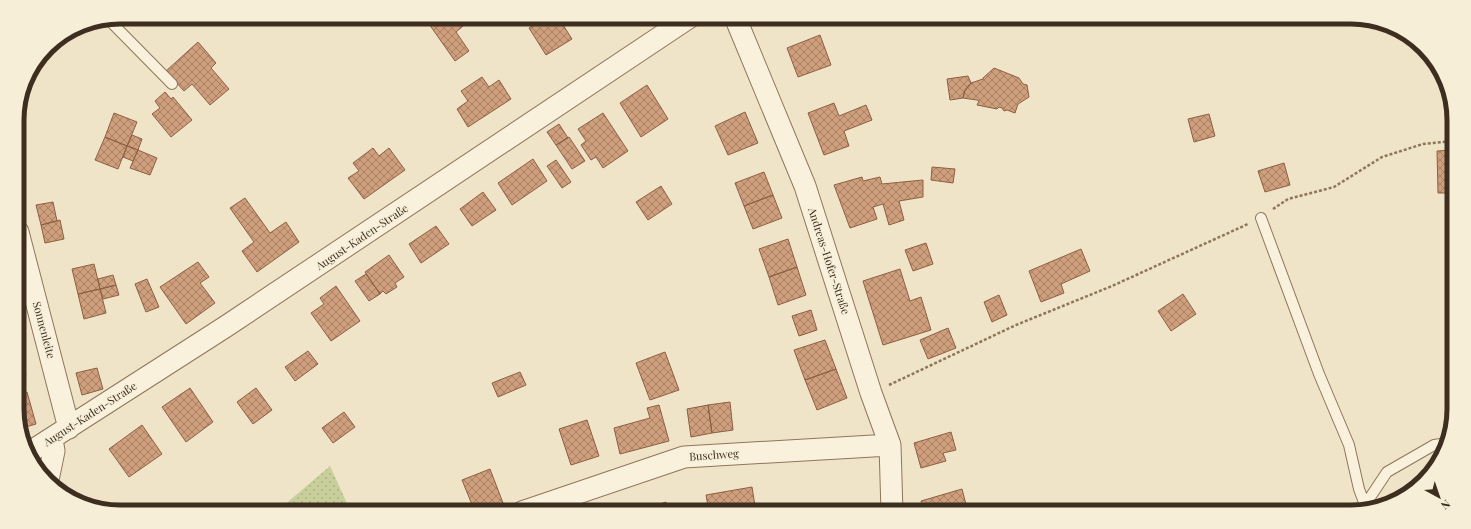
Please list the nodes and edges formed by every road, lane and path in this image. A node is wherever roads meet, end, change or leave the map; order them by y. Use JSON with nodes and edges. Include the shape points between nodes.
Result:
{"nodes":[{"id":1,"x":680,"y":24,"type":"edge"},
{"id":2,"x":738,"y":24,"type":"edge"},
{"id":3,"x":113,"y":25,"type":"edge"},
{"id":4,"x":172,"y":84,"type":"dead end"},
{"id":5,"x":1447,"y":142,"type":"edge"},
{"id":6,"x":1261,"y":218,"type":"junction"},
{"id":7,"x":24,"y":255,"type":"edge"},
{"id":8,"x":871,"y":393,"type":"junction"},
{"id":9,"x":69,"y":428,"type":"junction"},
{"id":10,"x":52,"y":439,"type":"junction"},
{"id":11,"x":1440,"y":444,"type":"edge"},
{"id":12,"x":890,"y":445,"type":"junction"},
{"id":13,"x":34,"y":450,"type":"edge"},
{"id":14,"x":49,"y":473,"type":"edge"},
{"id":15,"x":1367,"y":503,"type":"edge"},
{"id":16,"x":1364,"y":504,"type":"edge"},
{"id":17,"x":543,"y":505,"type":"edge"},
{"id":18,"x":892,"y":505,"type":"edge"}],
"edges":[{"from":1,"to":9,"type":"street","name":"August-Kaden-Straße","via":[[226,328]]},
{"from":2,"to":8,"type":"street","name":"Andreas-Hofer-Straße","via":[[805,186]]},
{"from":3,"to":4,"type":"lane"},
{"from":5,"to":6,"type":"path","via":[[1423,144],[1382,157],[1334,187],[1288,199]]},
{"from":6,"to":8,"type":"path","via":[[1112,286],[1016,325]]},
{"from":6,"to":16,"type":"lane","via":[[1319,374],[1349,444]]},
{"from":7,"to":9,"type":"street","name":"Sonnenleite"},
{"from":8,"to":12,"type":"street","name":"Andreas-Hofer-Straße"},
{"from":9,"to":10,"type":"street","name":"August-Kaden-Straße"},
{"from":10,"to":13,"type":"street","name":"August-Kaden-Straße"},
{"from":10,"to":14,"type":"street","via":[[54,451]]},
{"from":11,"to":15,"type":"lane","via":[[1434,445],[1387,472]]},
{"from":12,"to":17,"type":"street","name":"Buschweg","via":[[684,457]]},
{"from":12,"to":18,"type":"street","name":"Andreas-Hofer-Straße"}]}
